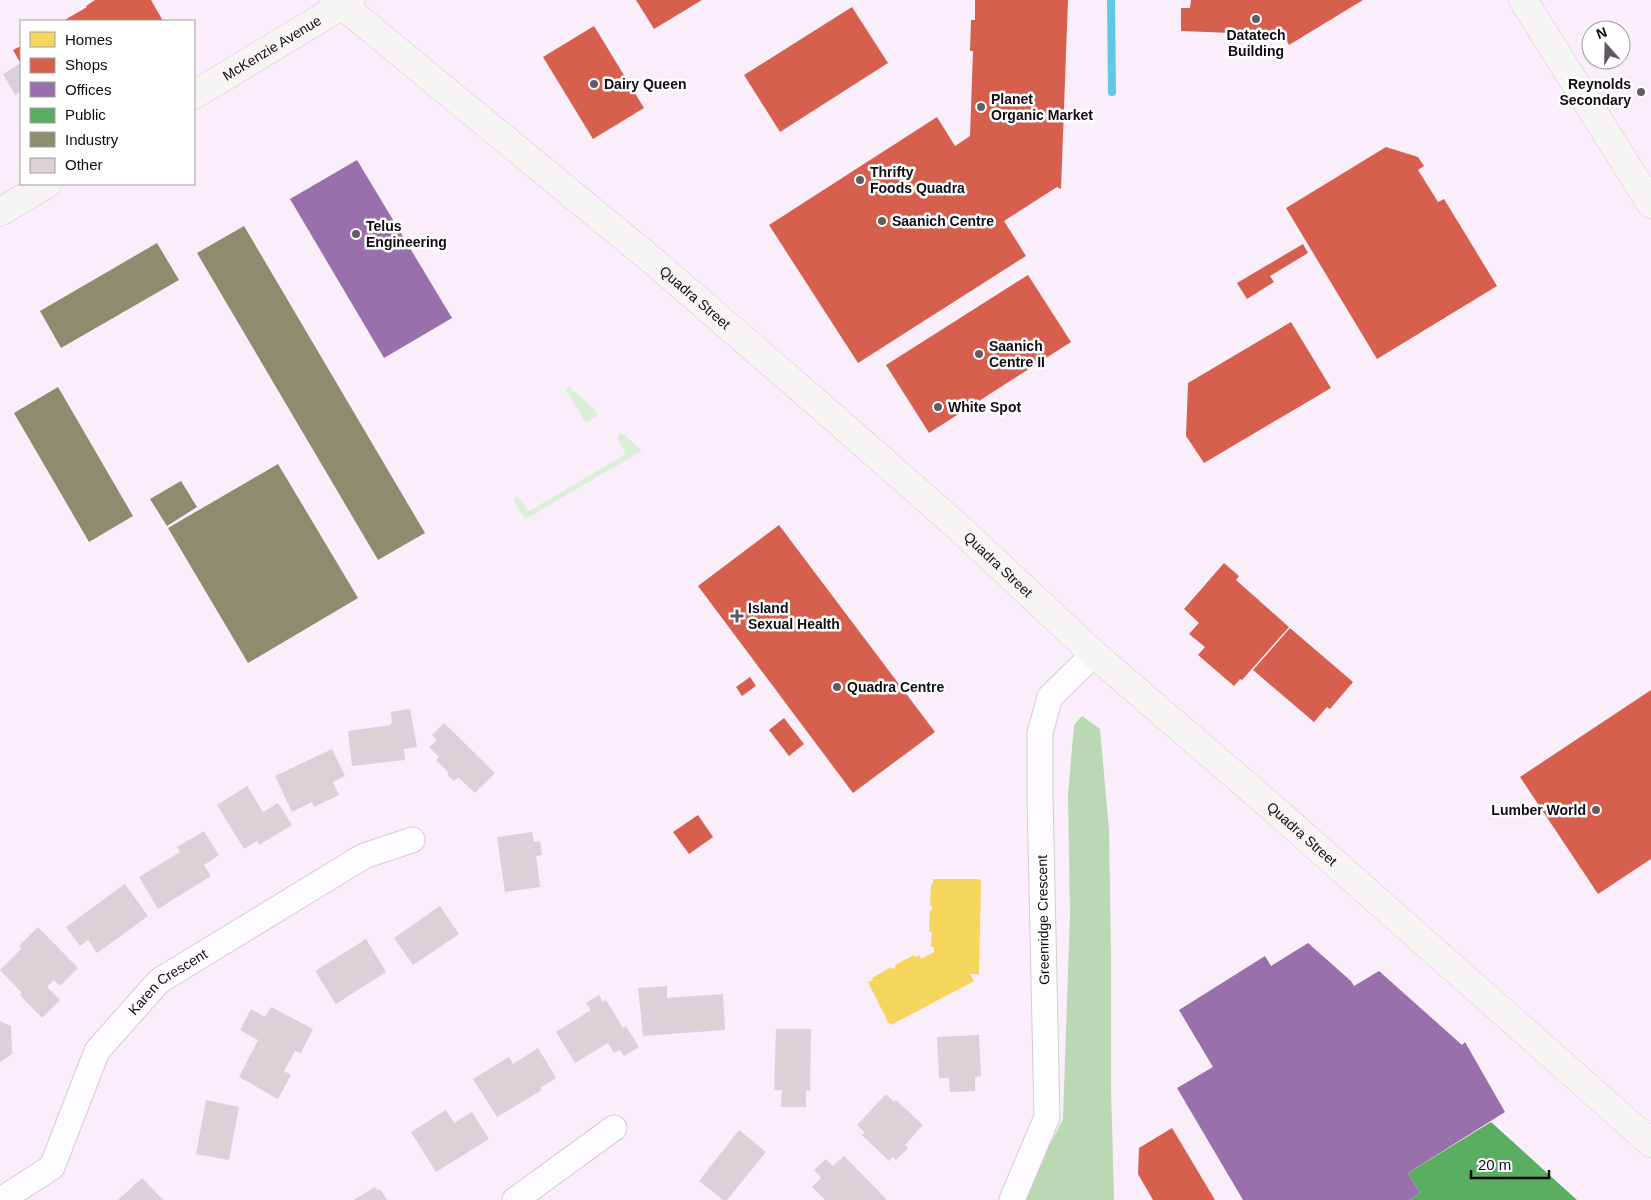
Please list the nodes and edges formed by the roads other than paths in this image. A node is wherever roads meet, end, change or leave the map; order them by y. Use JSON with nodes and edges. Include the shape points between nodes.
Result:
{"nodes":[{"id":1,"x":1523,"y":0,"type":"edge"},
{"id":2,"x":342,"y":2,"type":"edge"},
{"id":3,"x":195,"y":94,"type":"edge"},
{"id":4,"x":45,"y":185,"type":"edge"},
{"id":5,"x":1651,"y":204,"type":"edge"},
{"id":6,"x":0,"y":212,"type":"edge"},
{"id":7,"x":1094,"y":654,"type":"junction"},
{"id":8,"x":412,"y":840,"type":"dead end"},
{"id":9,"x":614,"y":1128,"type":"dead end"},
{"id":10,"x":1651,"y":1143,"type":"edge"},
{"id":11,"x":1,"y":1200,"type":"edge"},
{"id":12,"x":515,"y":1200,"type":"edge"},
{"id":13,"x":1012,"y":1200,"type":"edge"}],
"edges":[{"from":1,"to":5,"type":"main road"},
{"from":2,"to":3,"type":"main road","name":"McKenzie Avenue"},
{"from":2,"to":7,"type":"main road","name":"Quadra Street","via":[[666,272],[922,494]]},
{"from":4,"to":6,"type":"main road"},
{"from":7,"to":10,"type":"main road","name":"Quadra Street"},
{"from":7,"to":13,"type":"street","name":"Greenridge Crescent","via":[[1050,697],[1040,733],[1047,1117]]},
{"from":8,"to":11,"type":"street","name":"Karen Crescent","via":[[364,856],[159,981],[97,1051],[52,1167]]},
{"from":9,"to":12,"type":"street"}]}
